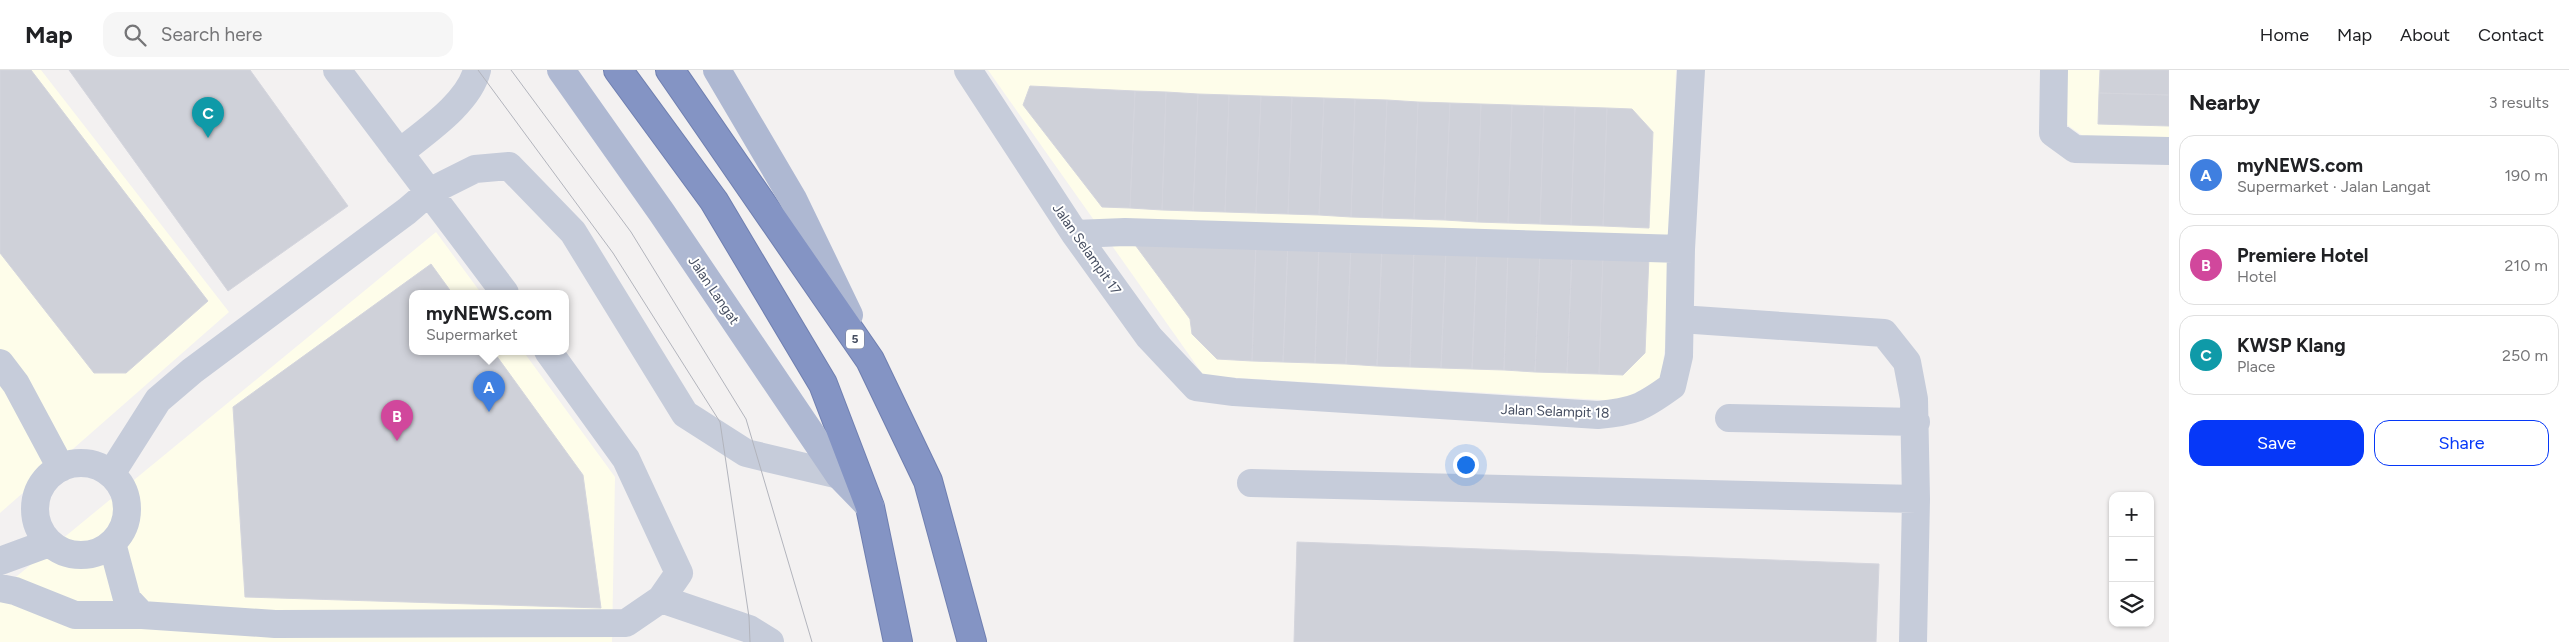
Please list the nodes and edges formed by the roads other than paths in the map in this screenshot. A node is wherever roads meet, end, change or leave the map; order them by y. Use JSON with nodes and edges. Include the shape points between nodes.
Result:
{"nodes":[{"id":1,"x":337,"y":70,"type":"edge"},
{"id":2,"x":477,"y":70,"type":"edge"},
{"id":3,"x":561,"y":70,"type":"edge"},
{"id":4,"x":618,"y":70,"type":"edge"},
{"id":5,"x":670,"y":70,"type":"edge"},
{"id":6,"x":718,"y":70,"type":"edge"},
{"id":7,"x":968,"y":70,"type":"edge"},
{"id":8,"x":1691,"y":70,"type":"edge"},
{"id":9,"x":2054,"y":70,"type":"edge"},
{"id":10,"x":2169,"y":151,"type":"edge"},
{"id":11,"x":399,"y":153,"type":"junction"},
{"id":12,"x":429,"y":192,"type":"junction"},
{"id":13,"x":1075,"y":234,"type":"junction"},
{"id":14,"x":1681,"y":250,"type":"junction"},
{"id":15,"x":503,"y":290,"type":"edge"},
{"id":16,"x":1680,"y":319,"type":"junction"},
{"id":17,"x":551,"y":355,"type":"edge"},
{"id":18,"x":870,"y":360,"type":"junction"},
{"id":19,"x":0,"y":363,"type":"edge"},
{"id":20,"x":1234,"y":392,"type":"joint"},
{"id":21,"x":1729,"y":418,"type":"dead end"},
{"id":22,"x":1916,"y":422,"type":"junction"},
{"id":23,"x":61,"y":468,"type":"junction"},
{"id":24,"x":111,"y":474,"type":"junction"},
{"id":25,"x":839,"y":475,"type":"junction"},
{"id":26,"x":1251,"y":483,"type":"dead end"},
{"id":27,"x":1916,"y":499,"type":"junction"},
{"id":28,"x":870,"y":507,"type":"junction"},
{"id":29,"x":49,"y":542,"type":"junction"},
{"id":30,"x":112,"y":543,"type":"junction"},
{"id":31,"x":0,"y":561,"type":"edge"},
{"id":32,"x":0,"y":588,"type":"edge"},
{"id":33,"x":661,"y":599,"type":"junction"},
{"id":34,"x":142,"y":615,"type":"junction"},
{"id":35,"x":770,"y":642,"type":"edge"},
{"id":36,"x":898,"y":642,"type":"edge"},
{"id":37,"x":972,"y":642,"type":"edge"},
{"id":38,"x":1913,"y":642,"type":"edge"}],
"edges":[{"from":1,"to":11,"type":"street"},
{"from":2,"to":11,"type":"street","via":[[474,83],[442,119]]},
{"from":3,"to":25,"type":"main road","name":"Jalan Langat"},
{"from":4,"to":28,"type":"highway","via":[[714,200],[822,384]]},
{"from":5,"to":18,"type":"highway","number":"5"},
{"from":6,"to":18,"type":"main road","number":"5","via":[[793,199]]},
{"from":7,"to":13,"type":"street","name":"Jalan Selampit 17"},
{"from":8,"to":14,"type":"street","name":"Jalan Selampit 18"},
{"from":9,"to":10,"type":"street","via":[[2053,133],[2075,149]]},
{"from":11,"to":12,"type":"street"},
{"from":12,"to":15,"type":"street"},
{"from":12,"to":24,"type":"street","via":[[158,400]]},
{"from":12,"to":25,"type":"street","via":[[475,169],[509,166],[572,232],[685,414],[746,453]]},
{"from":13,"to":14,"type":"street","via":[[1125,232]]},
{"from":13,"to":20,"type":"street","name":"Jalan Selampit 17","via":[[1149,337],[1196,387]]},
{"from":14,"to":16,"type":"street","name":"Jalan Selampit 18"},
{"from":16,"to":20,"type":"street","name":"Jalan Selampit 18","via":[[1679,356],[1672,386],[1629,412],[1598,415]]},
{"from":16,"to":22,"type":"street","via":[[1884,332],[1907,362]]},
{"from":17,"to":33,"type":"street","via":[[626,459],[680,573]]},
{"from":18,"to":37,"type":"highway","number":"5","via":[[928,481]]},
{"from":19,"to":23,"type":"street","via":[[16,384]]},
{"from":21,"to":22,"type":"street"},
{"from":22,"to":27,"type":"street"},
{"from":23,"to":24,"type":"street","via":[[82,463],[98,466]]},
{"from":23,"to":29,"type":"street","via":[[48,476],[35,502],[35,517]]},
{"from":24,"to":30,"type":"street","via":[[121,486],[127,516],[122,531]]},
{"from":25,"to":28,"type":"main road","name":"Jalan Langat"},
{"from":26,"to":27,"type":"street"},
{"from":27,"to":38,"type":"street"},
{"from":28,"to":36,"type":"highway"},
{"from":29,"to":30,"type":"street","via":[[68,553],[84,555]]},
{"from":29,"to":31,"type":"street"},
{"from":30,"to":34,"type":"street","via":[[127,599]]},
{"from":32,"to":34,"type":"street","via":[[75,615]]},
{"from":33,"to":34,"type":"street","via":[[626,623],[275,624]]},
{"from":33,"to":35,"type":"street","via":[[749,629]]}]}
